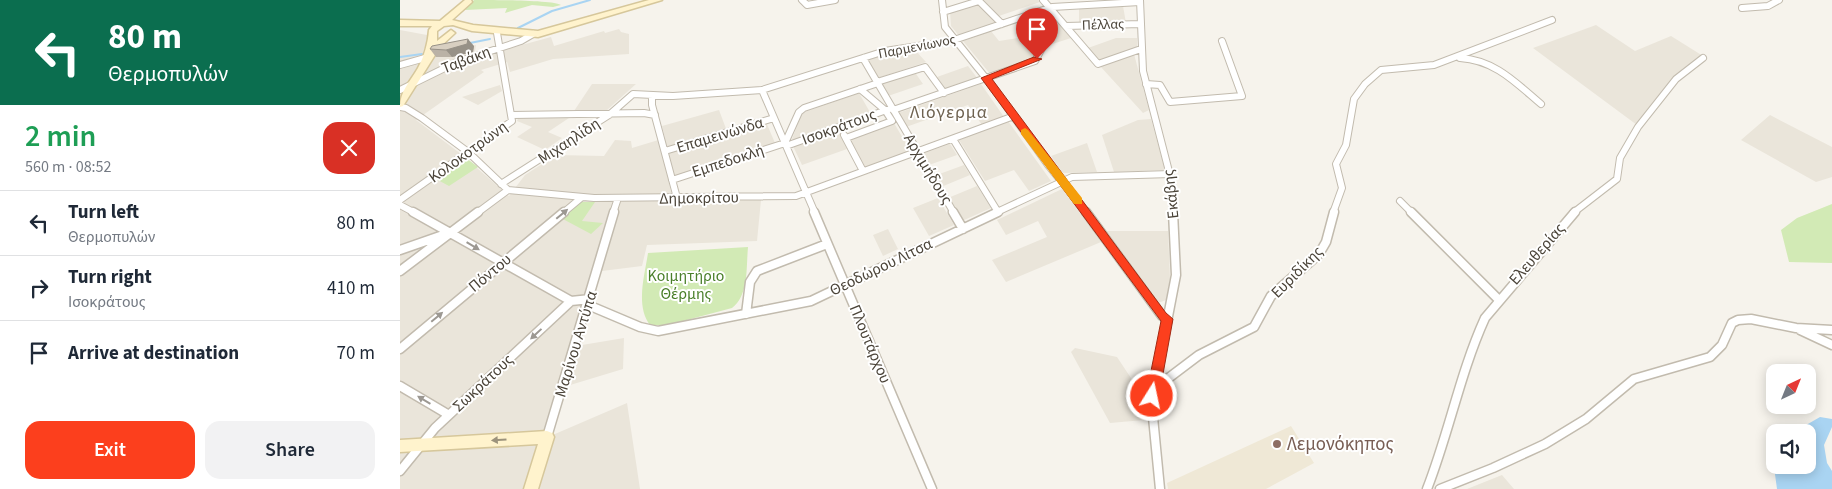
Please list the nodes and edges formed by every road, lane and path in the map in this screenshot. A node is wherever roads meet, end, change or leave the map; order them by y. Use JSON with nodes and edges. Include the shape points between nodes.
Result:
{"nodes":[{"id":1,"x":658,"y":0,"type":"edge"},
{"id":2,"x":802,"y":0,"type":"edge"},
{"id":3,"x":835,"y":0,"type":"edge"},
{"id":4,"x":942,"y":0,"type":"edge"},
{"id":5,"x":1043,"y":0,"type":"edge"},
{"id":6,"x":1779,"y":0,"type":"edge"},
{"id":7,"x":469,"y":1,"type":"edge"},
{"id":8,"x":1136,"y":1,"type":"edge"},
{"id":9,"x":1050,"y":8,"type":"junction"},
{"id":10,"x":1742,"y":8,"type":"dead end"},
{"id":11,"x":943,"y":12,"type":"junction"},
{"id":12,"x":1552,"y":20,"type":"dead end"},
{"id":13,"x":458,"y":23,"type":"junction"},
{"id":14,"x":400,"y":24,"type":"edge"},
{"id":15,"x":442,"y":24,"type":"junction"},
{"id":16,"x":1002,"y":24,"type":"junction"},
{"id":17,"x":1141,"y":24,"type":"junction"},
{"id":18,"x":1066,"y":26,"type":"junction"},
{"id":19,"x":433,"y":33,"type":"junction"},
{"id":20,"x":452,"y":33,"type":"junction"},
{"id":21,"x":497,"y":33,"type":"junction"},
{"id":22,"x":510,"y":33,"type":"junction"},
{"id":23,"x":533,"y":34,"type":"junction"},
{"id":24,"x":955,"y":40,"type":"junction"},
{"id":25,"x":1222,"y":41,"type":"dead end"},
{"id":26,"x":499,"y":47,"type":"junction"},
{"id":27,"x":1042,"y":48,"type":"dead end"},
{"id":28,"x":1141,"y":49,"type":"junction"},
{"id":29,"x":429,"y":55,"type":"junction"},
{"id":30,"x":862,"y":58,"type":"junction"},
{"id":31,"x":1453,"y":58,"type":"junction"},
{"id":32,"x":1703,"y":58,"type":"dead end"},
{"id":33,"x":986,"y":78,"type":"junction"},
{"id":34,"x":416,"y":81,"type":"junction"},
{"id":35,"x":877,"y":83,"type":"junction"},
{"id":36,"x":1146,"y":84,"type":"junction"},
{"id":37,"x":860,"y":89,"type":"junction"},
{"id":38,"x":400,"y":90,"type":"edge"},
{"id":39,"x":762,"y":90,"type":"junction"},
{"id":40,"x":944,"y":93,"type":"junction"},
{"id":41,"x":633,"y":94,"type":"joint"},
{"id":42,"x":652,"y":96,"type":"junction"},
{"id":43,"x":1541,"y":104,"type":"dead end"},
{"id":44,"x":400,"y":106,"type":"edge"},
{"id":45,"x":890,"y":109,"type":"junction"},
{"id":46,"x":512,"y":115,"type":"junction"},
{"id":47,"x":609,"y":115,"type":"junction"},
{"id":48,"x":655,"y":115,"type":"junction"},
{"id":49,"x":1014,"y":116,"type":"junction"},
{"id":50,"x":774,"y":118,"type":"junction"},
{"id":51,"x":840,"y":126,"type":"junction"},
{"id":52,"x":846,"y":138,"type":"junction"},
{"id":53,"x":953,"y":139,"type":"junction"},
{"id":54,"x":785,"y":144,"type":"junction"},
{"id":55,"x":665,"y":151,"type":"junction"},
{"id":56,"x":468,"y":152,"type":"junction"},
{"id":57,"x":917,"y":152,"type":"junction"},
{"id":58,"x":863,"y":172,"type":"junction"},
{"id":59,"x":1171,"y":174,"type":"junction"},
{"id":60,"x":672,"y":180,"type":"junction"},
{"id":61,"x":1062,"y":182,"type":"junction"},
{"id":62,"x":501,"y":184,"type":"junction"},
{"id":63,"x":508,"y":190,"type":"junction"},
{"id":64,"x":806,"y":193,"type":"junction"},
{"id":65,"x":581,"y":198,"type":"junction"},
{"id":66,"x":618,"y":198,"type":"junction"},
{"id":67,"x":677,"y":198,"type":"junction"},
{"id":68,"x":400,"y":200,"type":"edge"},
{"id":69,"x":1400,"y":201,"type":"dead end"},
{"id":70,"x":400,"y":206,"type":"edge"},
{"id":71,"x":998,"y":212,"type":"junction"},
{"id":72,"x":963,"y":229,"type":"junction"},
{"id":73,"x":451,"y":233,"type":"junction"},
{"id":74,"x":423,"y":242,"type":"junction"},
{"id":75,"x":828,"y":244,"type":"junction"},
{"id":76,"x":400,"y":250,"type":"edge"},
{"id":77,"x":426,"y":252,"type":"junction"},
{"id":78,"x":501,"y":263,"type":"junction"},
{"id":79,"x":400,"y":271,"type":"edge"},
{"id":80,"x":845,"y":284,"type":"junction"},
{"id":81,"x":1498,"y":299,"type":"junction"},
{"id":82,"x":571,"y":301,"type":"junction"},
{"id":83,"x":589,"y":302,"type":"junction"},
{"id":84,"x":746,"y":314,"type":"junction"},
{"id":85,"x":1167,"y":319,"type":"junction"},
{"id":86,"x":1796,"y":328,"type":"junction"},
{"id":87,"x":1832,"y":330,"type":"edge"},
{"id":88,"x":1832,"y":345,"type":"edge"},
{"id":89,"x":400,"y":349,"type":"edge"},
{"id":90,"x":400,"y":386,"type":"edge"},
{"id":91,"x":1154,"y":389,"type":"junction"},
{"id":92,"x":449,"y":415,"type":"junction"},
{"id":93,"x":547,"y":436,"type":"junction"},
{"id":94,"x":400,"y":446,"type":"edge"},
{"id":95,"x":419,"y":446,"type":"junction"},
{"id":96,"x":400,"y":471,"type":"edge"},
{"id":97,"x":531,"y":489,"type":"edge"},
{"id":98,"x":932,"y":489,"type":"edge"},
{"id":99,"x":1160,"y":489,"type":"edge"},
{"id":100,"x":1427,"y":489,"type":"edge"},
{"id":101,"x":1440,"y":489,"type":"edge"}],
"edges":[{"from":1,"to":23,"type":"main road"},
{"from":2,"to":3,"type":"street","via":[[807,5]]},
{"from":4,"to":11,"type":"street"},
{"from":5,"to":9,"type":"street"},
{"from":6,"to":10,"type":"street","via":[[1768,6]]},
{"from":7,"to":13,"type":"main road"},
{"from":7,"to":15,"type":"main road"},
{"from":8,"to":9,"type":"street","name":"Παρμενίωνος"},
{"from":8,"to":17,"type":"street","name":"Εκάβης"},
{"from":9,"to":16,"type":"street","name":"Παρμενίωνος"},
{"from":9,"to":18,"type":"street"},
{"from":11,"to":16,"type":"street","via":[[979,1]]},
{"from":11,"to":24,"type":"street","via":[[944,26]]},
{"from":12,"to":31,"type":"street","name":"Ευριδίκης"},
{"from":13,"to":15,"type":"main road"},
{"from":13,"to":20,"type":"main road","via":[[458,28]]},
{"from":13,"to":22,"type":"main road","via":[[468,28]]},
{"from":14,"to":15,"type":"main road"},
{"from":14,"to":19,"type":"main road"},
{"from":15,"to":19,"type":"main road","via":[[434,28]]},
{"from":16,"to":24,"type":"street","name":"Παρμενίωνος"},
{"from":17,"to":18,"type":"street","name":"Πέλλας"},
{"from":17,"to":28,"type":"street","name":"Εκάβης"},
{"from":18,"to":28,"type":"street","via":[[1098,64]]},
{"from":19,"to":20,"type":"main road","via":[[440,36]]},
{"from":19,"to":29,"type":"main road"},
{"from":20,"to":21,"type":"main road"},
{"from":20,"to":29,"type":"main road"},
{"from":21,"to":22,"type":"main road"},
{"from":21,"to":26,"type":"street","name":"Κολοκοτρώνη"},
{"from":22,"to":23,"type":"main road"},
{"from":23,"to":26,"type":"street","name":"Ταβάκη"},
{"from":24,"to":30,"type":"street","name":"Παρμενίωνος","via":[[887,50]]},
{"from":24,"to":33,"type":"street"},
{"from":25,"to":36,"type":"street","via":[[1242,96],[1170,102],[1160,85]]},
{"from":26,"to":34,"type":"street","name":"Ταβάκη"},
{"from":26,"to":46,"type":"street","name":"Κολοκοτρώνη"},
{"from":27,"to":33,"type":"street","name":"Ισοκράτους","via":[[1035,61]]},
{"from":28,"to":36,"type":"street","name":"Εκάβης"},
{"from":29,"to":34,"type":"main road"},
{"from":30,"to":35,"type":"street","name":"Αρχιμήδους"},
{"from":30,"to":39,"type":"street","name":"Παρμενίωνος"},
{"from":31,"to":43,"type":"street","via":[[1471,57],[1491,62]]},
{"from":31,"to":91,"type":"street","name":"Ευριδίκης","via":[[1434,65],[1381,70],[1358,91],[1346,144],[1336,164],[1342,188],[1326,242],[1319,254],[1271,296],[1254,327],[1199,355]]},
{"from":32,"to":81,"type":"street","name":"Ελευθερίας","via":[[1676,79],[1638,127],[1620,158],[1617,179],[1571,215]]},
{"from":33,"to":40,"type":"street","name":"Ισοκράτους"},
{"from":33,"to":49,"type":"street"},
{"from":34,"to":38,"type":"street","name":"Ταβάκη"},
{"from":34,"to":44,"type":"main road"},
{"from":35,"to":37,"type":"street"},
{"from":35,"to":40,"type":"street","via":[[925,67]]},
{"from":35,"to":45,"type":"street","name":"Αρχιμήδους"},
{"from":36,"to":59,"type":"street","name":"Εκάβης"},
{"from":37,"to":45,"type":"street"},
{"from":37,"to":54,"type":"street","via":[[801,110]]},
{"from":39,"to":42,"type":"street","name":"Παρμενίωνος"},
{"from":39,"to":50,"type":"street","name":"Πλουτάρχου"},
{"from":40,"to":45,"type":"street","name":"Ισοκράτους"},
{"from":41,"to":42,"type":"street","name":"Παρμενίωνος"},
{"from":41,"to":47,"type":"street","name":"Μιχαηλίδη"},
{"from":42,"to":48,"type":"street"},
{"from":44,"to":56,"type":"street"},
{"from":45,"to":51,"type":"street","name":"Ισοκράτους"},
{"from":45,"to":52,"type":"street","via":[[892,121]]},
{"from":45,"to":57,"type":"street","name":"Αρχιμήδους"},
{"from":46,"to":47,"type":"street"},
{"from":46,"to":56,"type":"street","name":"Κολοκοτρώνη","via":[[511,122]]},
{"from":47,"to":48,"type":"street","via":[[644,112]]},
{"from":47,"to":62,"type":"street","name":"Μιχαηλίδη"},
{"from":48,"to":55,"type":"street"},
{"from":49,"to":53,"type":"street","name":"Δημοκρίτου"},
{"from":49,"to":61,"type":"street"},
{"from":50,"to":54,"type":"street","name":"Πλουτάρχου"},
{"from":50,"to":55,"type":"street","name":"Επαμεινώνδα"},
{"from":51,"to":52,"type":"street"},
{"from":51,"to":54,"type":"street","name":"Ισοκράτους"},
{"from":52,"to":58,"type":"street"},
{"from":53,"to":57,"type":"street","name":"Δημοκρίτου"},
{"from":53,"to":71,"type":"street"},
{"from":54,"to":60,"type":"street","name":"Εμπεδοκλή"},
{"from":54,"to":64,"type":"street","name":"Πλουτάρχου"},
{"from":55,"to":60,"type":"street"},
{"from":56,"to":62,"type":"street"},
{"from":56,"to":68,"type":"street","name":"Κολοκοτρώνη"},
{"from":57,"to":58,"type":"street","name":"Δημοκρίτου"},
{"from":57,"to":72,"type":"street","name":"Αρχιμήδους"},
{"from":58,"to":64,"type":"street","name":"Δημοκρίτου"},
{"from":59,"to":61,"type":"street","name":"Θεοδώρου Λίτσα","via":[[1074,177]]},
{"from":59,"to":85,"type":"street","name":"Εκάβης","via":[[1176,275]]},
{"from":60,"to":67,"type":"street"},
{"from":61,"to":71,"type":"street","name":"Θεοδώρου Λίτσα"},
{"from":61,"to":85,"type":"street"},
{"from":62,"to":63,"type":"street"},
{"from":63,"to":65,"type":"street","name":"Δημοκρίτου"},
{"from":63,"to":73,"type":"street"},
{"from":64,"to":67,"type":"street","name":"Δημοκρίτου","via":[[796,196]]},
{"from":64,"to":75,"type":"street","name":"Πλουτάρχου"},
{"from":65,"to":66,"type":"street","name":"Δημοκρίτου"},
{"from":78,"to":65,"type":"street","name":"Πόντου","one_way":true},
{"from":66,"to":67,"type":"street","name":"Δημοκρίτου"},
{"from":66,"to":83,"type":"street","name":"Μαρίνου Αντύπα"},
{"from":69,"to":81,"type":"street"},
{"from":70,"to":73,"type":"street"},
{"from":71,"to":72,"type":"street","name":"Θεοδώρου Λίτσα"},
{"from":72,"to":80,"type":"street","name":"Θεοδώρου Λίτσα"},
{"from":73,"to":74,"type":"street"},
{"from":73,"to":77,"type":"street"},
{"from":73,"to":78,"type":"street","one_way":true},
{"from":74,"to":76,"type":"street"},
{"from":74,"to":77,"type":"street"},
{"from":75,"to":80,"type":"street","name":"Πλουτάρχου"},
{"from":75,"to":84,"type":"street","via":[[757,271],[750,282]]},
{"from":77,"to":79,"type":"street"},
{"from":78,"to":82,"type":"street"},
{"from":89,"to":78,"type":"street","name":"Πόντου","one_way":true},
{"from":80,"to":84,"type":"street","name":"Θεοδώρου Λίτσα","via":[[811,301]]},
{"from":80,"to":98,"type":"street","name":"Πλουτάρχου"},
{"from":81,"to":100,"type":"street","name":"Ελευθερίας","via":[[1480,327]]},
{"from":82,"to":83,"type":"street","name":"Θεοδώρου Λίτσα"},
{"from":82,"to":92,"type":"street","name":"Σωκράτους","one_way":true},
{"from":83,"to":84,"type":"street","name":"Θεοδώρου Λίτσα","via":[[640,327],[658,331]]},
{"from":83,"to":93,"type":"street","name":"Μαρίνου Αντύπα"},
{"from":85,"to":91,"type":"street","name":"Εκάβης"},
{"from":86,"to":87,"type":"street"},
{"from":86,"to":88,"type":"street"},
{"from":86,"to":101,"type":"street","via":[[1751,319],[1738,320],[1732,323],[1724,341],[1710,357],[1634,379],[1580,424],[1511,461]]},
{"from":92,"to":90,"type":"street","one_way":true},
{"from":91,"to":99,"type":"street","via":[[1152,407]]},
{"from":92,"to":95,"type":"street","name":"Σωκράτους"},
{"from":93,"to":95,"type":"main road","one_way":true},
{"from":93,"to":97,"type":"main road","name":"Μαρίνου Αντύπα"},
{"from":94,"to":95,"type":"main road"},
{"from":95,"to":96,"type":"street","name":"Σωκράτους"}]}
